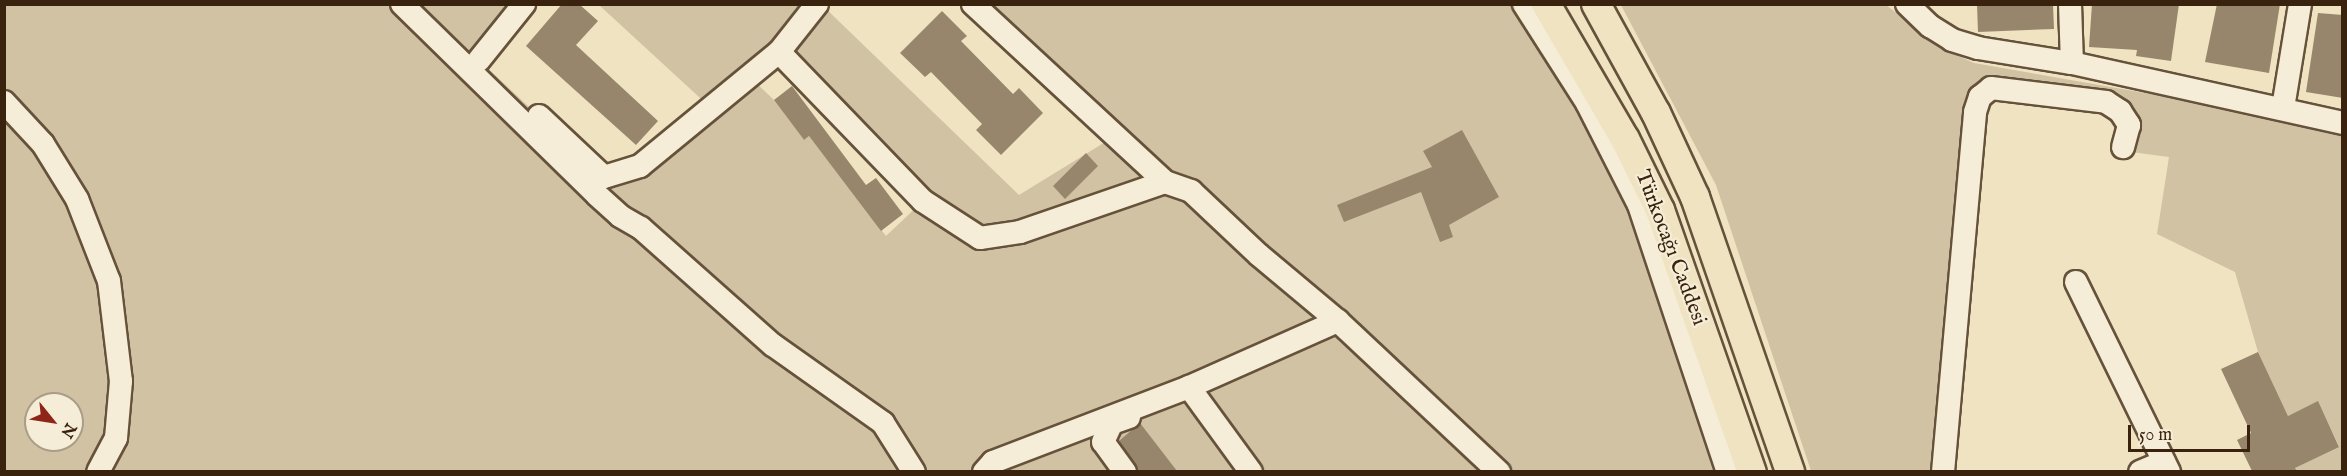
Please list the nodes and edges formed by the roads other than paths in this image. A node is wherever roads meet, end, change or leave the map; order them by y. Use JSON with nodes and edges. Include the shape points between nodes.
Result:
{"nodes":[{"id":1,"x":402,"y":4,"type":"edge"},
{"id":2,"x":424,"y":4,"type":"edge"},
{"id":3,"x":524,"y":4,"type":"edge"},
{"id":4,"x":817,"y":4,"type":"edge"},
{"id":5,"x":973,"y":4,"type":"edge"},
{"id":6,"x":1524,"y":4,"type":"edge"},
{"id":7,"x":1546,"y":4,"type":"edge"},
{"id":8,"x":1596,"y":4,"type":"edge"},
{"id":9,"x":1907,"y":4,"type":"edge"},
{"id":10,"x":2070,"y":4,"type":"edge"},
{"id":11,"x":2300,"y":4,"type":"edge"},
{"id":12,"x":779,"y":52,"type":"junction"},
{"id":13,"x":479,"y":60,"type":"junction"},
{"id":14,"x":2072,"y":63,"type":"junction"},
{"id":15,"x":4,"y":102,"type":"edge"},
{"id":16,"x":2283,"y":108,"type":"junction"},
{"id":17,"x":2343,"y":123,"type":"edge"},
{"id":18,"x":2123,"y":147,"type":"dead end"},
{"id":19,"x":1165,"y":182,"type":"junction"},
{"id":20,"x":2076,"y":282,"type":"dead end"},
{"id":21,"x":1338,"y":321,"type":"junction"},
{"id":22,"x":1193,"y":392,"type":"junction"},
{"id":23,"x":2167,"y":466,"type":"edge"},
{"id":24,"x":98,"y":471,"type":"edge"},
{"id":25,"x":914,"y":471,"type":"edge"},
{"id":26,"x":984,"y":471,"type":"edge"},
{"id":27,"x":1125,"y":471,"type":"edge"},
{"id":28,"x":1251,"y":471,"type":"edge"},
{"id":29,"x":1499,"y":471,"type":"edge"},
{"id":30,"x":1728,"y":471,"type":"edge"},
{"id":31,"x":1752,"y":471,"type":"edge"},
{"id":32,"x":1790,"y":471,"type":"edge"},
{"id":33,"x":1943,"y":471,"type":"edge"},
{"id":34,"x":2140,"y":471,"type":"edge"}],
"edges":[{"from":1,"to":25,"type":"street","via":[[620,216],[641,228],[773,345],[883,423]]},
{"from":2,"to":13,"type":"street"},
{"from":3,"to":13,"type":"street"},
{"from":4,"to":12,"type":"street"},
{"from":5,"to":19,"type":"street"},
{"from":6,"to":30,"type":"street","via":[[1587,103],[1639,205]]},
{"from":7,"to":31,"type":"main road","name":"Türkocağı Caddesi","via":[[1625,139],[1660,210]]},
{"from":8,"to":32,"type":"main road","name":"Türkocağı Caddesi","via":[[1656,113],[1695,197]]},
{"from":9,"to":14,"type":"street","via":[[1952,40]]},
{"from":10,"to":14,"type":"street"},
{"from":11,"to":16,"type":"street"},
{"from":12,"to":13,"type":"street","via":[[639,165],[604,177]]},
{"from":12,"to":19,"type":"street","via":[[923,201],[980,238],[1020,232]]},
{"from":14,"to":16,"type":"street"},
{"from":15,"to":24,"type":"street","via":[[43,144],[77,198],[109,281],[121,381],[116,438]]},
{"from":16,"to":17,"type":"street"},
{"from":18,"to":33,"type":"street","via":[[2129,125],[2120,111],[2106,102],[1991,88],[1980,97],[1975,112]]},
{"from":19,"to":21,"type":"street","via":[[1191,191]]},
{"from":20,"to":23,"type":"street"},
{"from":21,"to":22,"type":"street"},
{"from":21,"to":29,"type":"street"},
{"from":22,"to":26,"type":"street","via":[[993,462]]},
{"from":22,"to":27,"type":"street","via":[[1112,423],[1103,442]]},
{"from":22,"to":28,"type":"street"},
{"from":23,"to":34,"type":"street"}]}
